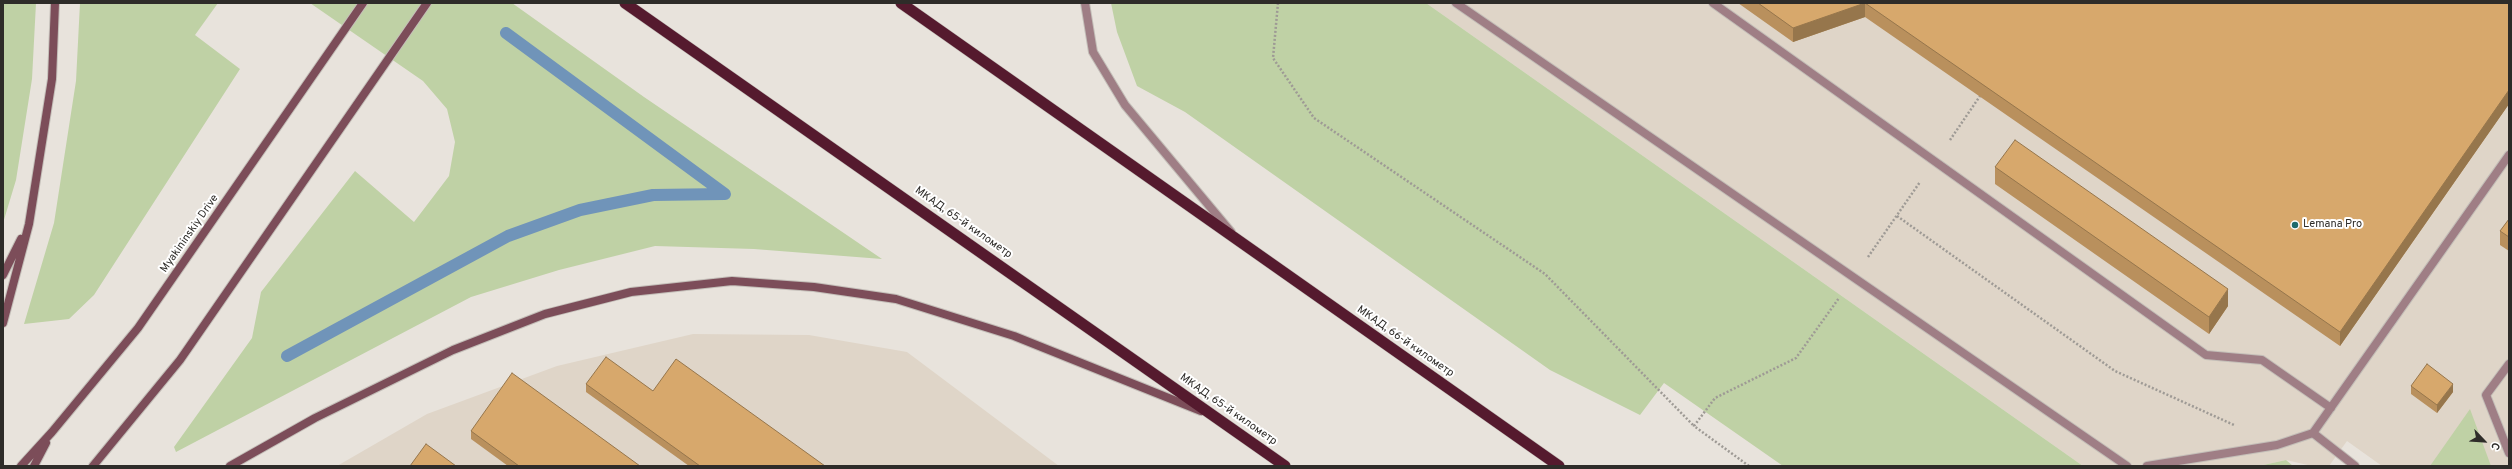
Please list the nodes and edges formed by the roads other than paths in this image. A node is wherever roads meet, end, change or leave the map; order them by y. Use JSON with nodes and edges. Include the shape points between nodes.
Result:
{"nodes":[{"id":1,"x":55,"y":3,"type":"edge"},
{"id":2,"x":363,"y":3,"type":"edge"},
{"id":3,"x":427,"y":3,"type":"edge"},
{"id":4,"x":625,"y":3,"type":"edge"},
{"id":5,"x":902,"y":3,"type":"edge"},
{"id":6,"x":1086,"y":3,"type":"edge"},
{"id":7,"x":1456,"y":3,"type":"edge"},
{"id":8,"x":1713,"y":3,"type":"edge"},
{"id":9,"x":2509,"y":154,"type":"edge"},
{"id":10,"x":29,"y":224,"type":"junction"},
{"id":11,"x":1237,"y":239,"type":"junction"},
{"id":12,"x":3,"y":275,"type":"edge"},
{"id":13,"x":3,"y":323,"type":"edge"},
{"id":14,"x":2509,"y":364,"type":"edge"},
{"id":15,"x":2331,"y":408,"type":"junction"},
{"id":16,"x":1214,"y":416,"type":"junction"},
{"id":17,"x":52,"y":432,"type":"junction"},
{"id":18,"x":2313,"y":433,"type":"junction"},
{"id":19,"x":2509,"y":453,"type":"edge"},
{"id":20,"x":21,"y":466,"type":"edge"},
{"id":21,"x":34,"y":466,"type":"edge"},
{"id":22,"x":93,"y":466,"type":"edge"},
{"id":23,"x":230,"y":466,"type":"edge"},
{"id":24,"x":1285,"y":466,"type":"edge"},
{"id":25,"x":1559,"y":466,"type":"edge"},
{"id":26,"x":2127,"y":466,"type":"edge"},
{"id":27,"x":2147,"y":466,"type":"edge"},
{"id":28,"x":2355,"y":466,"type":"edge"}],
"edges":[{"from":1,"to":10,"type":"main road","via":[[52,79]]},
{"from":2,"to":17,"type":"main road","name":"Myakininskiy Drive","via":[[138,328]]},
{"from":3,"to":22,"type":"main road","via":[[180,360]]},
{"from":4,"to":16,"type":"highway","name":"МКАД, 65-й километр"},
{"from":5,"to":11,"type":"highway"},
{"from":6,"to":11,"type":"street","via":[[1093,52],[1125,105]]},
{"from":7,"to":26,"type":"street"},
{"from":8,"to":15,"type":"street","via":[[2206,354],[2262,360]]},
{"from":9,"to":15,"type":"street"},
{"from":10,"to":12,"type":"main road"},
{"from":10,"to":13,"type":"main road"},
{"from":11,"to":25,"type":"highway","name":"МКАД, 66-й километр"},
{"from":14,"to":19,"type":"street","via":[[2486,395]]},
{"from":15,"to":18,"type":"street"},
{"from":16,"to":23,"type":"main road","via":[[1014,336],[896,299],[814,287],[732,281],[631,292],[545,314],[453,350],[315,418]]},
{"from":16,"to":24,"type":"highway","name":"МКАД, 65-й километр"},
{"from":17,"to":20,"type":"main road","name":"Myakininskiy Drive"},
{"from":17,"to":21,"type":"main road"},
{"from":18,"to":27,"type":"street","via":[[2276,444]]},
{"from":18,"to":28,"type":"street"}]}
